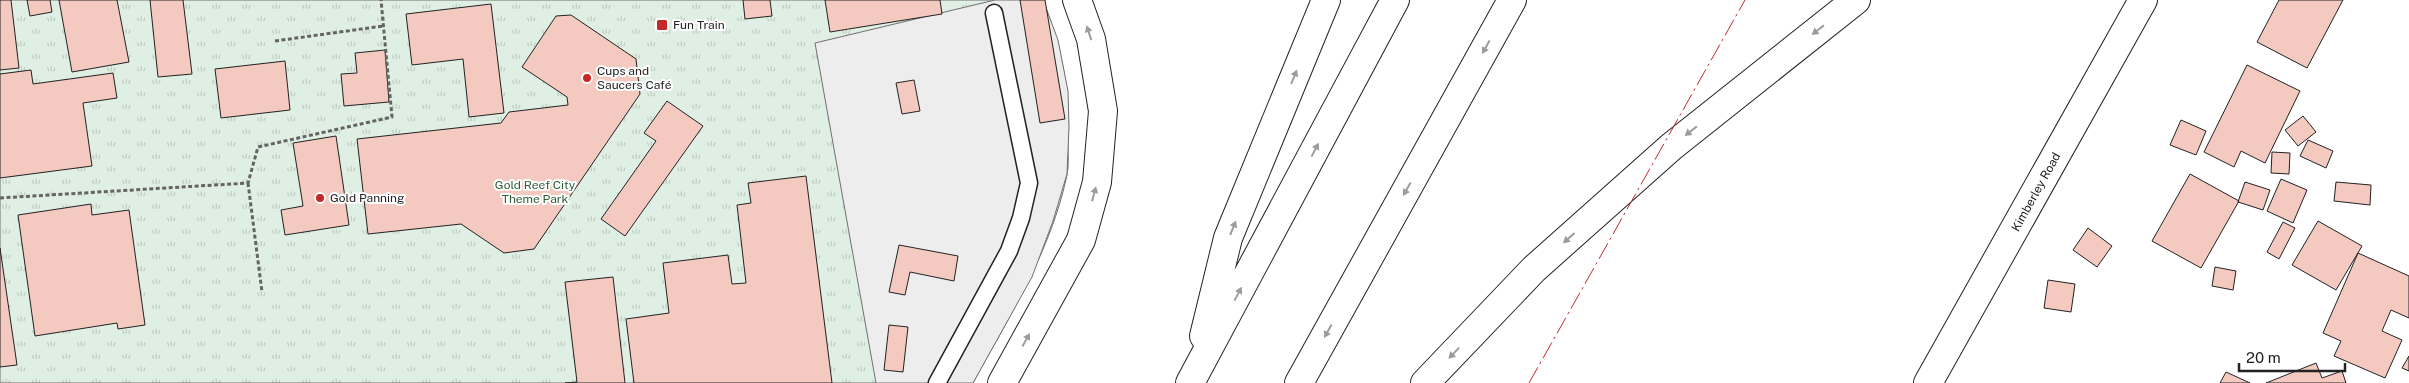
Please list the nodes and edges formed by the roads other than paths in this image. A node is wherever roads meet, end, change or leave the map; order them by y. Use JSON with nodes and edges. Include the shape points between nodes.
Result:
{"nodes":[{"id":1,"x":1077,"y":0,"type":"edge"},
{"id":2,"x":1326,"y":0,"type":"edge"},
{"id":3,"x":1395,"y":0,"type":"edge"},
{"id":4,"x":1856,"y":0,"type":"edge"},
{"id":5,"x":2143,"y":0,"type":"edge"},
{"id":6,"x":1511,"y":2,"type":"edge"},
{"id":7,"x":994,"y":13,"type":"dead end"},
{"id":8,"x":1192,"y":380,"type":"edge"},
{"id":9,"x":937,"y":383,"type":"edge"},
{"id":10,"x":1002,"y":383,"type":"edge"},
{"id":11,"x":1299,"y":383,"type":"edge"},
{"id":12,"x":1425,"y":383,"type":"edge"},
{"id":13,"x":1928,"y":383,"type":"edge"}],
"edges":[{"from":10,"to":1,"type":"main road","one_way":true,"via":[[1081,240],[1097,182],[1102,111],[1091,39]]},
{"from":8,"to":2,"type":"main road","one_way":true,"via":[[1228,238]]},
{"from":8,"to":3,"type":"main road","one_way":true},
{"from":4,"to":12,"type":"main road","one_way":true,"via":[[1670,147],[1534,269]]},
{"from":5,"to":13,"type":"main road","name":"Kimberley Road"},
{"from":6,"to":11,"type":"main road","one_way":true},
{"from":7,"to":9,"type":"lane","via":[[1029,183],[1009,251]]}]}
